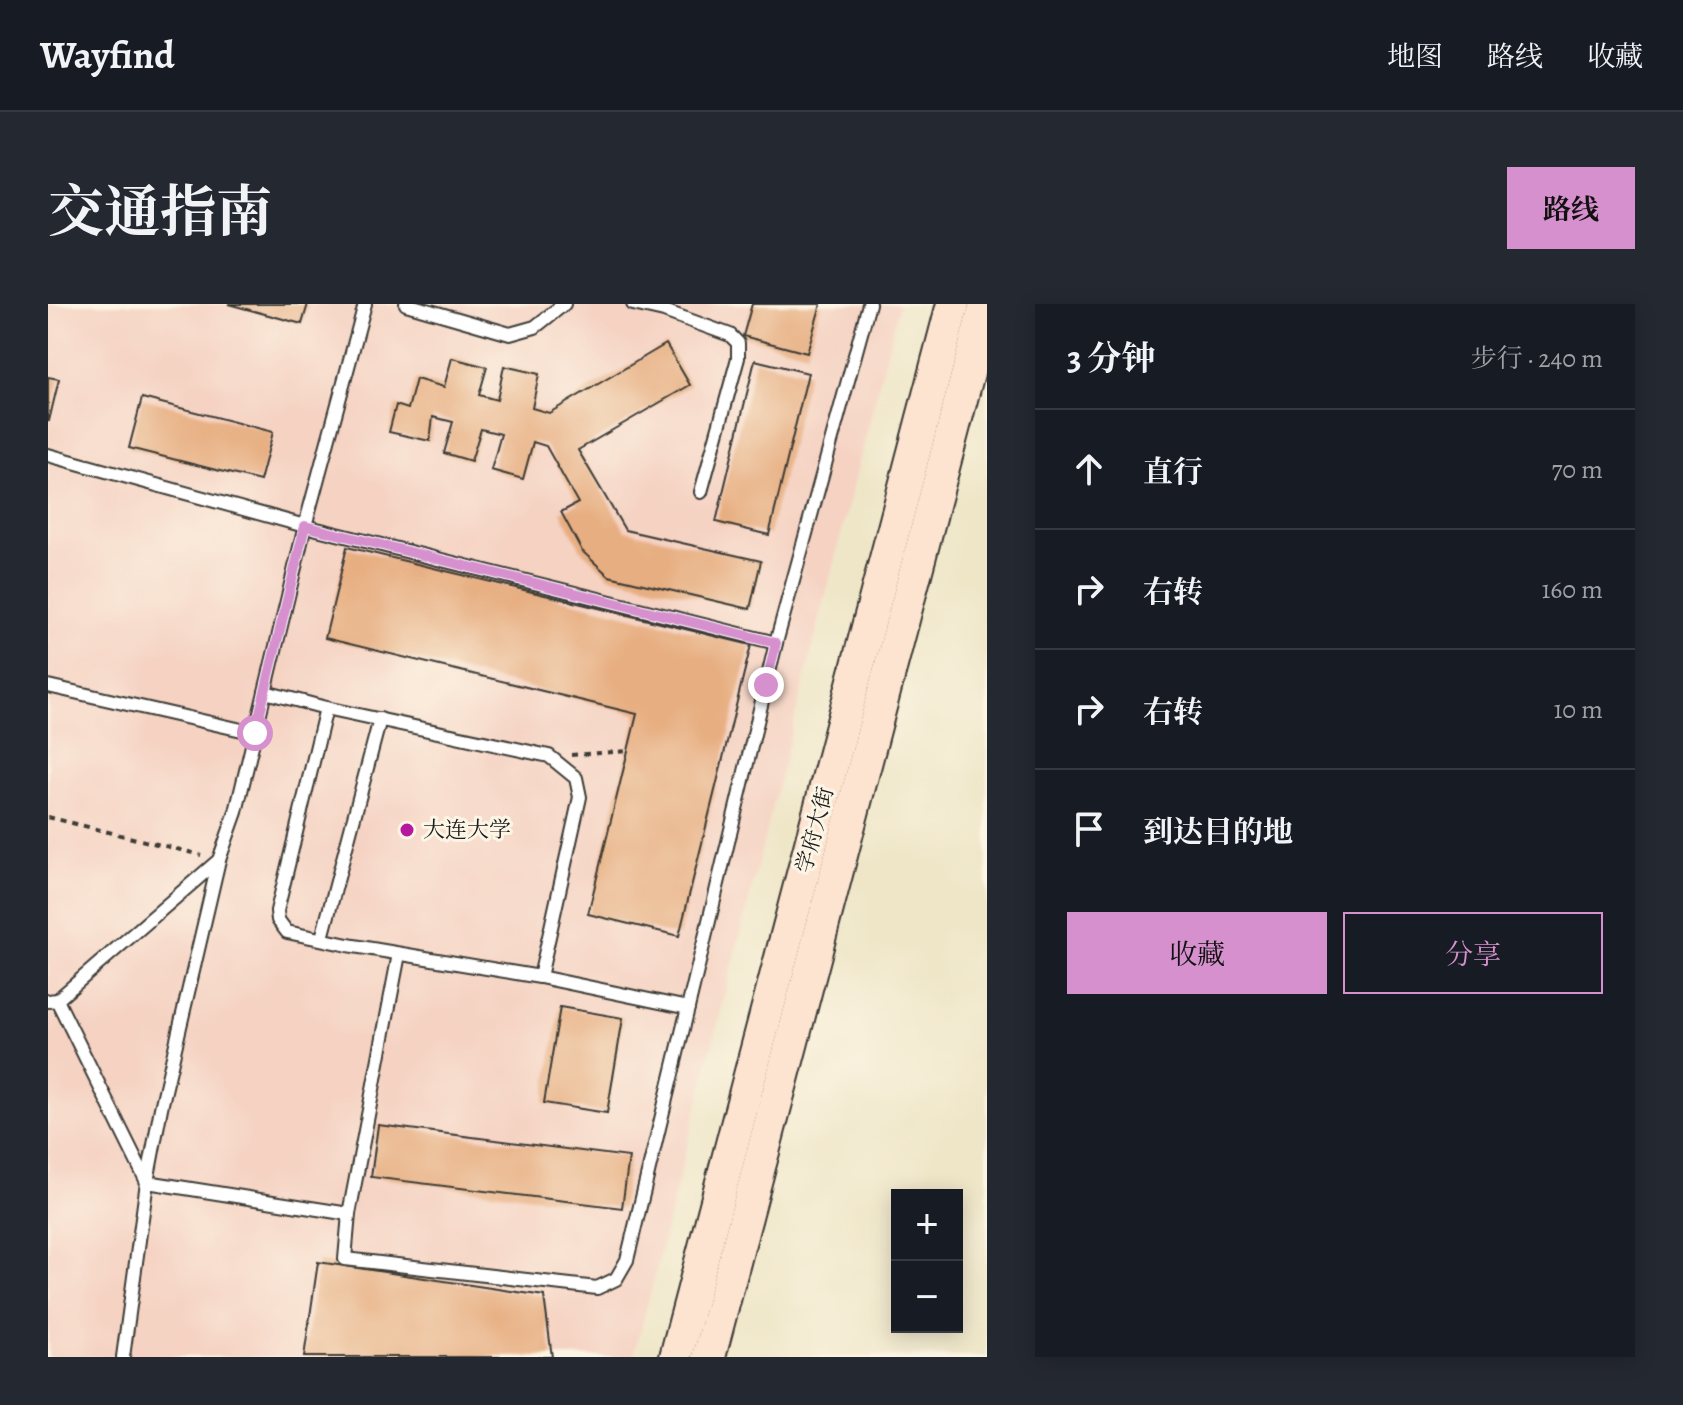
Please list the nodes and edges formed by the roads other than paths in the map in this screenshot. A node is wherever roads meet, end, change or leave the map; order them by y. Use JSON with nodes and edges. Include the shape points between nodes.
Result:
{"nodes":[{"id":1,"x":365,"y":304,"type":"edge"},
{"id":2,"x":406,"y":304,"type":"edge"},
{"id":3,"x":564,"y":304,"type":"edge"},
{"id":4,"x":633,"y":304,"type":"edge"},
{"id":5,"x":869,"y":304,"type":"edge"},
{"id":6,"x":953,"y":304,"type":"edge"},
{"id":7,"x":986,"y":304,"type":"edge"},
{"id":8,"x":48,"y":455,"type":"edge"},
{"id":9,"x":701,"y":492,"type":"dead end"},
{"id":10,"x":305,"y":526,"type":"junction"},
{"id":11,"x":776,"y":643,"type":"junction"},
{"id":12,"x":48,"y":686,"type":"edge"},
{"id":13,"x":265,"y":692,"type":"junction"},
{"id":14,"x":326,"y":708,"type":"junction"},
{"id":15,"x":380,"y":719,"type":"junction"},
{"id":16,"x":255,"y":733,"type":"junction"},
{"id":17,"x":219,"y":860,"type":"junction"},
{"id":18,"x":322,"y":938,"type":"junction"},
{"id":19,"x":399,"y":954,"type":"junction"},
{"id":20,"x":540,"y":977,"type":"junction"},
{"id":21,"x":52,"y":1000,"type":"edge"},
{"id":22,"x":688,"y":1008,"type":"junction"},
{"id":23,"x":147,"y":1182,"type":"junction"},
{"id":24,"x":349,"y":1214,"type":"junction"},
{"id":25,"x":123,"y":1357,"type":"edge"},
{"id":26,"x":676,"y":1357,"type":"edge"},
{"id":27,"x":709,"y":1357,"type":"edge"}],
"edges":[{"from":1,"to":10,"type":"lane"},
{"from":2,"to":3,"type":"lane","via":[[510,334],[535,327]]},
{"from":4,"to":9,"type":"lane","via":[[730,335],[738,343]]},
{"from":5,"to":11,"type":"lane"},
{"from":6,"to":26,"type":"main road","name":"学府大街"},
{"from":7,"to":27,"type":"main road","name":"学府大街"},
{"from":8,"to":10,"type":"lane"},
{"from":10,"to":11,"type":"lane"},
{"from":10,"to":13,"type":"lane"},
{"from":11,"to":22,"type":"lane"},
{"from":12,"to":16,"type":"lane"},
{"from":13,"to":14,"type":"lane"},
{"from":13,"to":16,"type":"lane"},
{"from":14,"to":15,"type":"lane"},
{"from":14,"to":18,"type":"lane","via":[[277,911],[287,932]]},
{"from":15,"to":18,"type":"lane"},
{"from":15,"to":20,"type":"lane","via":[[549,756],[576,778],[580,797]]},
{"from":16,"to":17,"type":"lane"},
{"from":17,"to":21,"type":"lane"},
{"from":17,"to":23,"type":"lane"},
{"from":18,"to":19,"type":"lane"},
{"from":19,"to":20,"type":"lane"},
{"from":19,"to":24,"type":"lane"},
{"from":20,"to":22,"type":"lane"},
{"from":21,"to":23,"type":"lane"},
{"from":22,"to":24,"type":"lane","via":[[627,1260],[616,1279],[597,1288],[345,1259]]},
{"from":23,"to":24,"type":"lane"},
{"from":23,"to":25,"type":"lane"}]}
